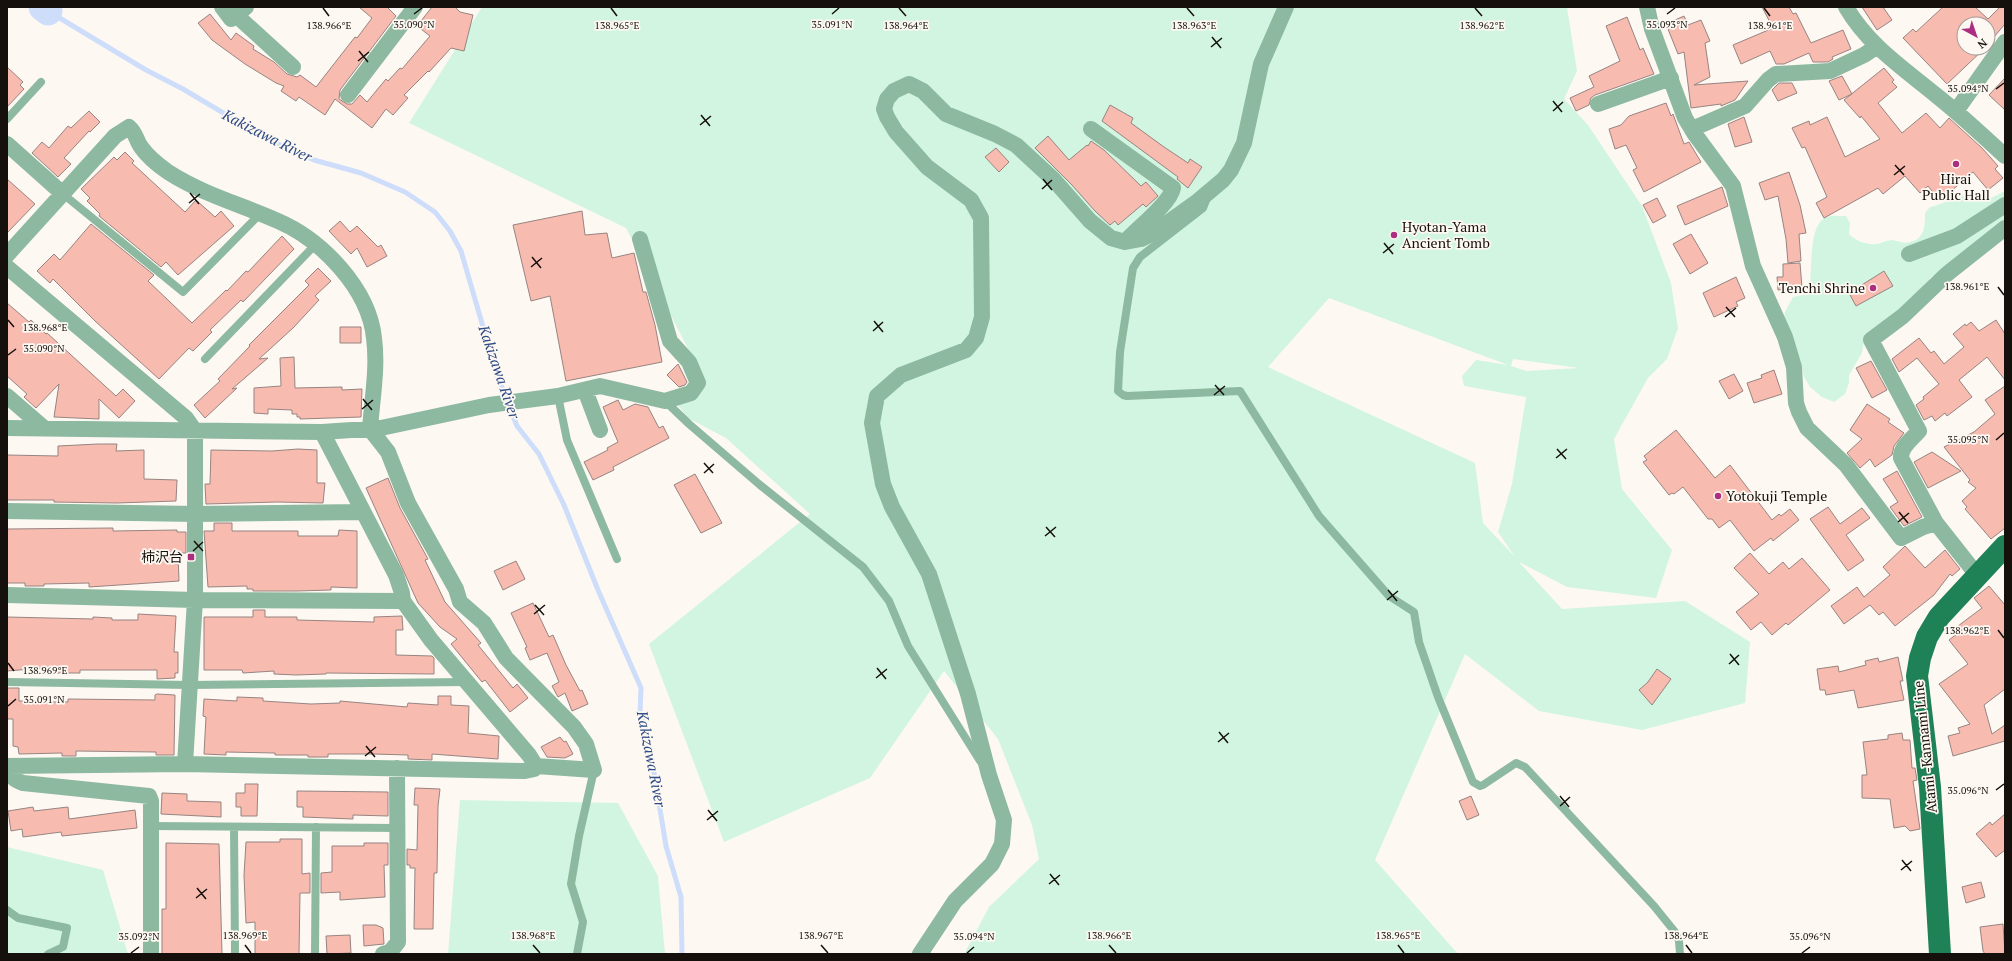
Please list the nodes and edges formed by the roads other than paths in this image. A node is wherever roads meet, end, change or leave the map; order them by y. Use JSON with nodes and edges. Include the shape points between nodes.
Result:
{"nodes":[{"id":1,"x":415,"y":7,"type":"edge"},
{"id":2,"x":1286,"y":7,"type":"edge"},
{"id":3,"x":1648,"y":7,"type":"edge"},
{"id":4,"x":1846,"y":7,"type":"edge"},
{"id":5,"x":235,"y":10,"type":"edge"},
{"id":6,"x":2005,"y":42,"type":"edge"},
{"id":7,"x":1876,"y":47,"type":"junction"},
{"id":8,"x":293,"y":68,"type":"dead end"},
{"id":9,"x":1671,"y":78,"type":"junction"},
{"id":10,"x":41,"y":82,"type":"dead end"},
{"id":11,"x":348,"y":95,"type":"dead end"},
{"id":12,"x":1598,"y":104,"type":"dead end"},
{"id":13,"x":1956,"y":111,"type":"junction"},
{"id":14,"x":7,"y":119,"type":"edge"},
{"id":15,"x":1091,"y":129,"type":"dead end"},
{"id":16,"x":1692,"y":129,"type":"junction"},
{"id":17,"x":7,"y":144,"type":"edge"},
{"id":18,"x":2005,"y":156,"type":"edge"},
{"id":19,"x":1208,"y":193,"type":"junction"},
{"id":20,"x":63,"y":194,"type":"junction"},
{"id":21,"x":2005,"y":205,"type":"edge"},
{"id":22,"x":261,"y":213,"type":"junction"},
{"id":23,"x":2005,"y":228,"type":"edge"},
{"id":24,"x":640,"y":240,"type":"dead end"},
{"id":25,"x":1125,"y":242,"type":"junction"},
{"id":26,"x":315,"y":245,"type":"junction"},
{"id":27,"x":1909,"y":254,"type":"dead end"},
{"id":28,"x":7,"y":255,"type":"edge"},
{"id":29,"x":7,"y":267,"type":"edge"},
{"id":30,"x":205,"y":359,"type":"dead end"},
{"id":31,"x":585,"y":390,"type":"junction"},
{"id":32,"x":7,"y":396,"type":"edge"},
{"id":33,"x":554,"y":396,"type":"junction"},
{"id":34,"x":665,"y":401,"type":"junction"},
{"id":35,"x":7,"y":428,"type":"edge"},
{"id":36,"x":44,"y":428,"type":"junction"},
{"id":37,"x":370,"y":429,"type":"junction"},
{"id":38,"x":600,"y":430,"type":"dead end"},
{"id":39,"x":195,"y":431,"type":"junction"},
{"id":40,"x":322,"y":432,"type":"junction"},
{"id":41,"x":7,"y":511,"type":"edge"},
{"id":42,"x":363,"y":512,"type":"junction"},
{"id":43,"x":196,"y":514,"type":"junction"},
{"id":44,"x":1936,"y":523,"type":"junction"},
{"id":45,"x":2005,"y":546,"type":"edge"},
{"id":46,"x":617,"y":559,"type":"dead end"},
{"id":47,"x":1977,"y":575,"type":"junction"},
{"id":48,"x":7,"y":595,"type":"edge"},
{"id":49,"x":195,"y":600,"type":"junction"},
{"id":50,"x":403,"y":601,"type":"junction"},
{"id":51,"x":7,"y":682,"type":"edge"},
{"id":52,"x":467,"y":682,"type":"junction"},
{"id":53,"x":190,"y":685,"type":"junction"},
{"id":54,"x":185,"y":764,"type":"junction"},
{"id":55,"x":7,"y":766,"type":"edge"},
{"id":56,"x":536,"y":766,"type":"junction"},
{"id":57,"x":397,"y":768,"type":"junction"},
{"id":58,"x":594,"y":770,"type":"junction"},
{"id":59,"x":989,"y":775,"type":"junction"},
{"id":60,"x":151,"y":826,"type":"junction"},
{"id":61,"x":234,"y":827,"type":"junction"},
{"id":62,"x":316,"y":827,"type":"junction"},
{"id":63,"x":396,"y":828,"type":"junction"},
{"id":64,"x":7,"y":910,"type":"edge"},
{"id":65,"x":48,"y":954,"type":"edge"},
{"id":66,"x":151,"y":954,"type":"edge"},
{"id":67,"x":235,"y":954,"type":"edge"},
{"id":68,"x":316,"y":954,"type":"edge"},
{"id":69,"x":383,"y":954,"type":"edge"},
{"id":70,"x":577,"y":954,"type":"edge"},
{"id":71,"x":920,"y":954,"type":"edge"},
{"id":72,"x":1680,"y":954,"type":"edge"},
{"id":73,"x":1940,"y":954,"type":"edge"}],
"edges":[{"from":1,"to":11,"type":"street"},
{"from":2,"to":19,"type":"street","via":[[1261,64],[1244,143],[1231,170]]},
{"from":3,"to":9,"type":"street","via":[[1652,29]]},
{"from":4,"to":7,"type":"street"},
{"from":5,"to":8,"type":"street"},
{"from":6,"to":13,"type":"street"},
{"from":7,"to":13,"type":"street"},
{"from":7,"to":16,"type":"street","via":[[1830,71],[1776,74],[1746,106]]},
{"from":9,"to":12,"type":"street"},
{"from":9,"to":16,"type":"street","via":[[1685,118]]},
{"from":10,"to":14,"type":"lane"},
{"from":13,"to":18,"type":"street"},
{"from":15,"to":25,"type":"street","via":[[1173,188],[1163,204]]},
{"from":16,"to":44,"type":"street","via":[[1733,186],[1753,266],[1785,337],[1794,367],[1796,403],[1807,428],[1846,465],[1901,538]]},
{"from":17,"to":20,"type":"street"},
{"from":19,"to":25,"type":"street","via":[[1155,232],[1141,239]]},
{"from":19,"to":72,"type":"lane","via":[[1203,208],[1140,257],[1132,268],[1119,359],[1118,391],[1123,396],[1240,391],[1319,516],[1381,588],[1414,612],[1419,642],[1438,697],[1473,782],[1483,785],[1516,763],[1521,764],[1654,906],[1675,932]]},
{"from":20,"to":22,"type":"street","via":[[115,136],[129,127],[148,156],[167,171],[207,194]]},
{"from":20,"to":22,"type":"lane","via":[[183,292]]},
{"from":20,"to":28,"type":"street"},
{"from":21,"to":27,"type":"street","via":[[1957,236]]},
{"from":22,"to":26,"type":"street","via":[[297,231]]},
{"from":23,"to":44,"type":"street","via":[[1947,274],[1903,316],[1871,340],[1919,431],[1904,447],[1901,458]]},
{"from":24,"to":34,"type":"street","via":[[670,341],[689,362],[698,382],[691,393]]},
{"from":25,"to":59,"type":"street","via":[[1101,232],[1054,180],[1005,139],[946,114],[923,91],[909,84],[894,91],[887,99],[884,108],[896,132],[927,167],[971,200],[981,218],[982,317],[976,338],[966,350],[901,375],[877,396],[872,422],[883,484],[892,507],[929,574],[968,694]]},
{"from":26,"to":30,"type":"lane"},
{"from":26,"to":37,"type":"street","via":[[330,257],[353,284],[371,321],[376,359]]},
{"from":29,"to":39,"type":"street","via":[[186,418]]},
{"from":31,"to":33,"type":"street"},
{"from":31,"to":34,"type":"street","via":[[600,386]]},
{"from":31,"to":38,"type":"street"},
{"from":32,"to":36,"type":"street"},
{"from":33,"to":37,"type":"street","via":[[489,405]]},
{"from":33,"to":46,"type":"lane","via":[[567,440]]},
{"from":34,"to":59,"type":"lane","via":[[760,485],[863,567],[889,600],[908,646]]},
{"from":35,"to":36,"type":"street"},
{"from":36,"to":39,"type":"street"},
{"from":37,"to":40,"type":"street"},
{"from":37,"to":58,"type":"street","via":[[388,452],[408,503],[456,589],[460,602],[484,623],[506,658],[574,727],[586,744]]},
{"from":39,"to":40,"type":"street"},
{"from":39,"to":43,"type":"street"},
{"from":40,"to":42,"type":"street"},
{"from":41,"to":43,"type":"street"},
{"from":42,"to":43,"type":"street"},
{"from":42,"to":50,"type":"street","via":[[396,575]]},
{"from":43,"to":49,"type":"street"},
{"from":44,"to":47,"type":"street"},
{"from":45,"to":47,"type":"main road","name":"Atami -Kannami Line"},
{"from":47,"to":73,"type":"main road","name":"Atami -Kannami Line","via":[[1939,617],[1927,637],[1917,676],[1930,787]]},
{"from":48,"to":49,"type":"street"},
{"from":49,"to":50,"type":"street"},
{"from":49,"to":53,"type":"street"},
{"from":50,"to":52,"type":"street","via":[[431,640]]},
{"from":51,"to":53,"type":"lane"},
{"from":52,"to":53,"type":"lane"},
{"from":52,"to":56,"type":"street"},
{"from":53,"to":54,"type":"street"},
{"from":54,"to":55,"type":"street"},
{"from":54,"to":57,"type":"street"},
{"from":55,"to":60,"type":"street","via":[[11,776],[23,782],[149,796]]},
{"from":56,"to":57,"type":"street","via":[[525,771]]},
{"from":56,"to":58,"type":"street"},
{"from":57,"to":63,"type":"street"},
{"from":58,"to":70,"type":"lane","via":[[571,884],[583,922]]},
{"from":59,"to":71,"type":"street","via":[[1004,820],[1002,844],[992,864],[956,901]]},
{"from":60,"to":61,"type":"lane"},
{"from":60,"to":66,"type":"street"},
{"from":61,"to":62,"type":"lane"},
{"from":61,"to":67,"type":"lane"},
{"from":62,"to":63,"type":"lane"},
{"from":62,"to":68,"type":"lane"},
{"from":63,"to":69,"type":"street","via":[[398,942],[390,952]]},
{"from":64,"to":65,"type":"lane","via":[[18,918],[67,928],[63,947]]}]}
